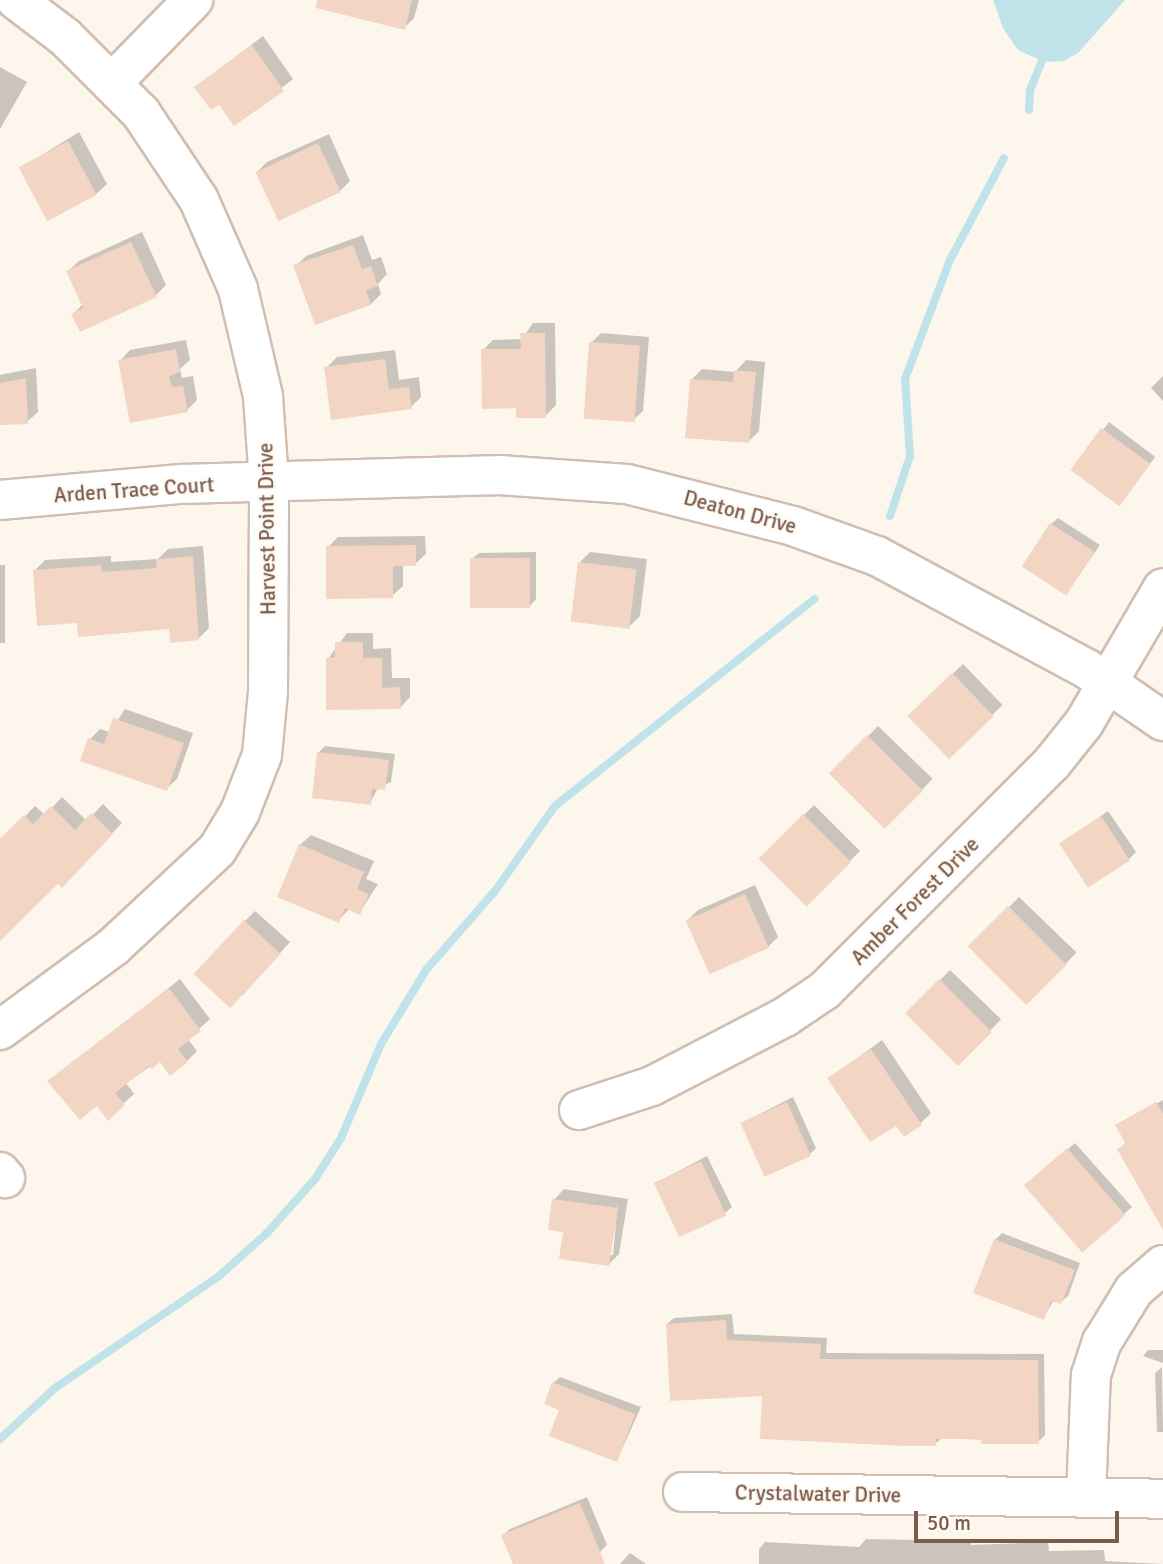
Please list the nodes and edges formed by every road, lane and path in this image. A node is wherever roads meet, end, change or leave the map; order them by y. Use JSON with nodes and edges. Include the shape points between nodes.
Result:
{"nodes":[{"id":1,"x":16,"y":0,"type":"edge"},
{"id":2,"x":193,"y":0,"type":"edge"},
{"id":3,"x":114,"y":82,"type":"junction"},
{"id":4,"x":269,"y":482,"type":"junction"},
{"id":5,"x":0,"y":500,"type":"edge"},
{"id":6,"x":1163,"y":588,"type":"edge"},
{"id":7,"x":1109,"y":681,"type":"junction"},
{"id":8,"x":1163,"y":721,"type":"edge"},
{"id":9,"x":0,"y":1030,"type":"edge"},
{"id":10,"x":579,"y":1110,"type":"dead end"},
{"id":11,"x":1163,"y":1265,"type":"edge"},
{"id":12,"x":684,"y":1492,"type":"dead end"},
{"id":13,"x":1086,"y":1497,"type":"junction"},
{"id":14,"x":1163,"y":1499,"type":"edge"}],
"edges":[{"from":1,"to":3,"type":"street","name":"Harvest Point Drive"},
{"from":2,"to":3,"type":"street"},
{"from":3,"to":4,"type":"street","name":"Harvest Point Drive","via":[[184,175],[238,289],[264,396]]},
{"from":4,"to":5,"type":"street","name":"Arden Trace Court","via":[[181,484]]},
{"from":4,"to":7,"type":"street","name":"Deaton Drive","via":[[565,477],[663,492],[793,526],[877,556]]},
{"from":4,"to":9,"type":"street","name":"Harvest Point Drive","via":[[268,692],[262,755],[240,812],[194,877],[113,947]]},
{"from":6,"to":7,"type":"street","name":"Amber Forest Drive"},
{"from":7,"to":8,"type":"street","name":"Deaton Drive"},
{"from":7,"to":10,"type":"street","name":"Amber Forest Drive","via":[[1084,723],[1052,762],[825,990],[785,1017],[652,1086]]},
{"from":11,"to":13,"type":"street","via":[[1134,1290],[1094,1364]]},
{"from":12,"to":13,"type":"street","name":"Crystalwater Drive"},
{"from":13,"to":14,"type":"street","name":"Crystalwater Drive"}]}
